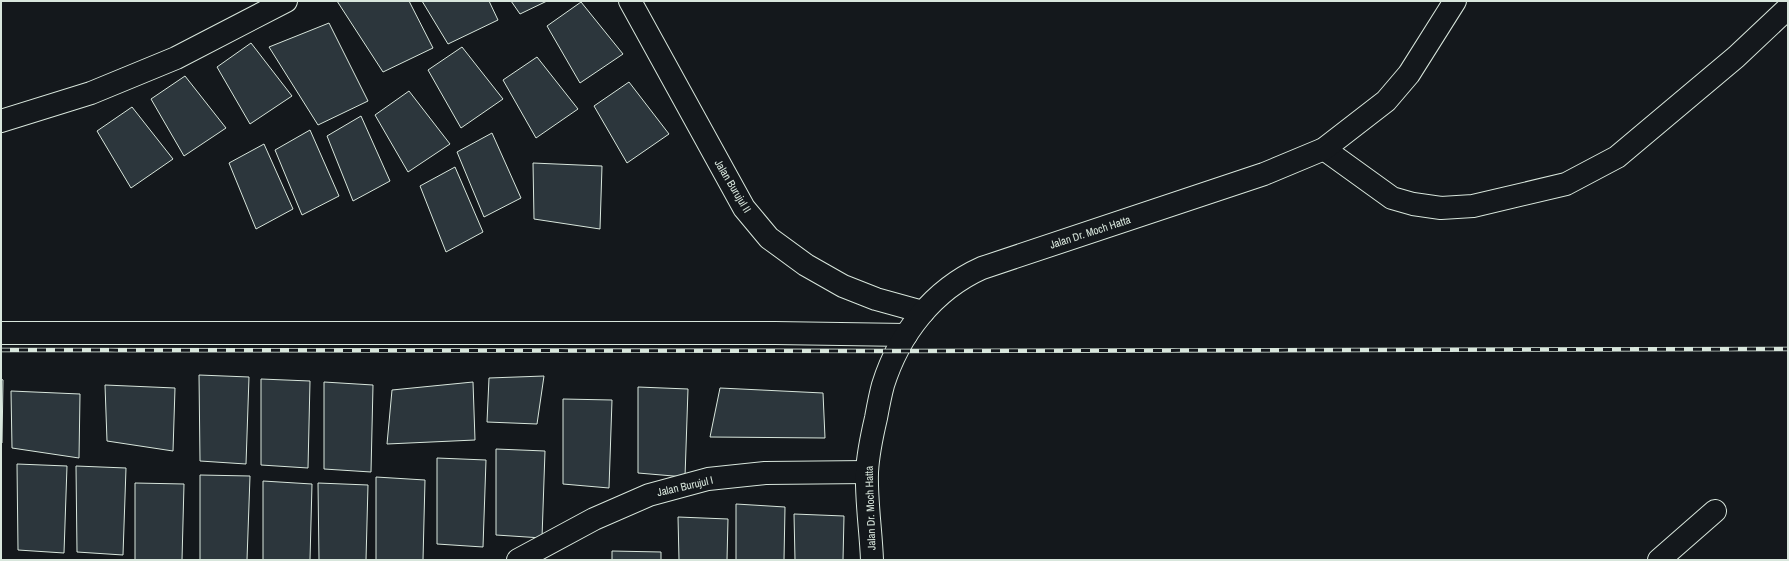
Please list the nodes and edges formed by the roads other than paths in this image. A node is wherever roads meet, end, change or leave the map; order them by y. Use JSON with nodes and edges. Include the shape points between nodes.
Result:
{"nodes":[{"id":1,"x":286,"y":1,"type":"edge"},
{"id":2,"x":630,"y":1,"type":"edge"},
{"id":3,"x":1455,"y":1,"type":"edge"},
{"id":4,"x":1788,"y":8,"type":"edge"},
{"id":5,"x":1,"y":120,"type":"edge"},
{"id":6,"x":1324,"y":149,"type":"junction"},
{"id":7,"x":923,"y":312,"type":"junction"},
{"id":8,"x":1,"y":333,"type":"edge"},
{"id":9,"x":906,"y":335,"type":"junction"},
{"id":10,"x":867,"y":472,"type":"junction"},
{"id":11,"x":1715,"y":510,"type":"dead end"},
{"id":12,"x":518,"y":560,"type":"edge"},
{"id":13,"x":872,"y":560,"type":"edge"},
{"id":14,"x":1659,"y":560,"type":"edge"}],
"edges":[{"from":1,"to":5,"type":"main road","via":[[176,58],[91,93]]},
{"from":2,"to":7,"type":"main road","name":"Jalan Burujul II","via":[[744,208],[769,238],[806,265],[843,286],[876,299]]},
{"from":3,"to":6,"type":"main road","name":"Jalan Dr. Moch Hatta","via":[[1410,74],[1386,101]]},
{"from":4,"to":6,"type":"main road","via":[[1736,57],[1617,157],[1566,184],[1473,206],[1441,208],[1413,204],[1392,198]]},
{"from":6,"to":7,"type":"main road","name":"Jalan Dr. Moch Hatta","via":[[1264,174],[982,268],[964,276],[945,290]]},
{"from":7,"to":9,"type":"main road","name":"Jalan Dr. Moch Hatta"},
{"from":8,"to":9,"type":"main road"},
{"from":9,"to":10,"type":"main road","name":"Jalan Dr. Moch Hatta","via":[[883,385]]},
{"from":10,"to":12,"type":"main road","name":"Jalan Burujul I","via":[[765,473],[708,479],[649,495],[594,519]]},
{"from":10,"to":13,"type":"main road","name":"Jalan Dr. Moch Hatta"},
{"from":11,"to":14,"type":"main road"}]}
